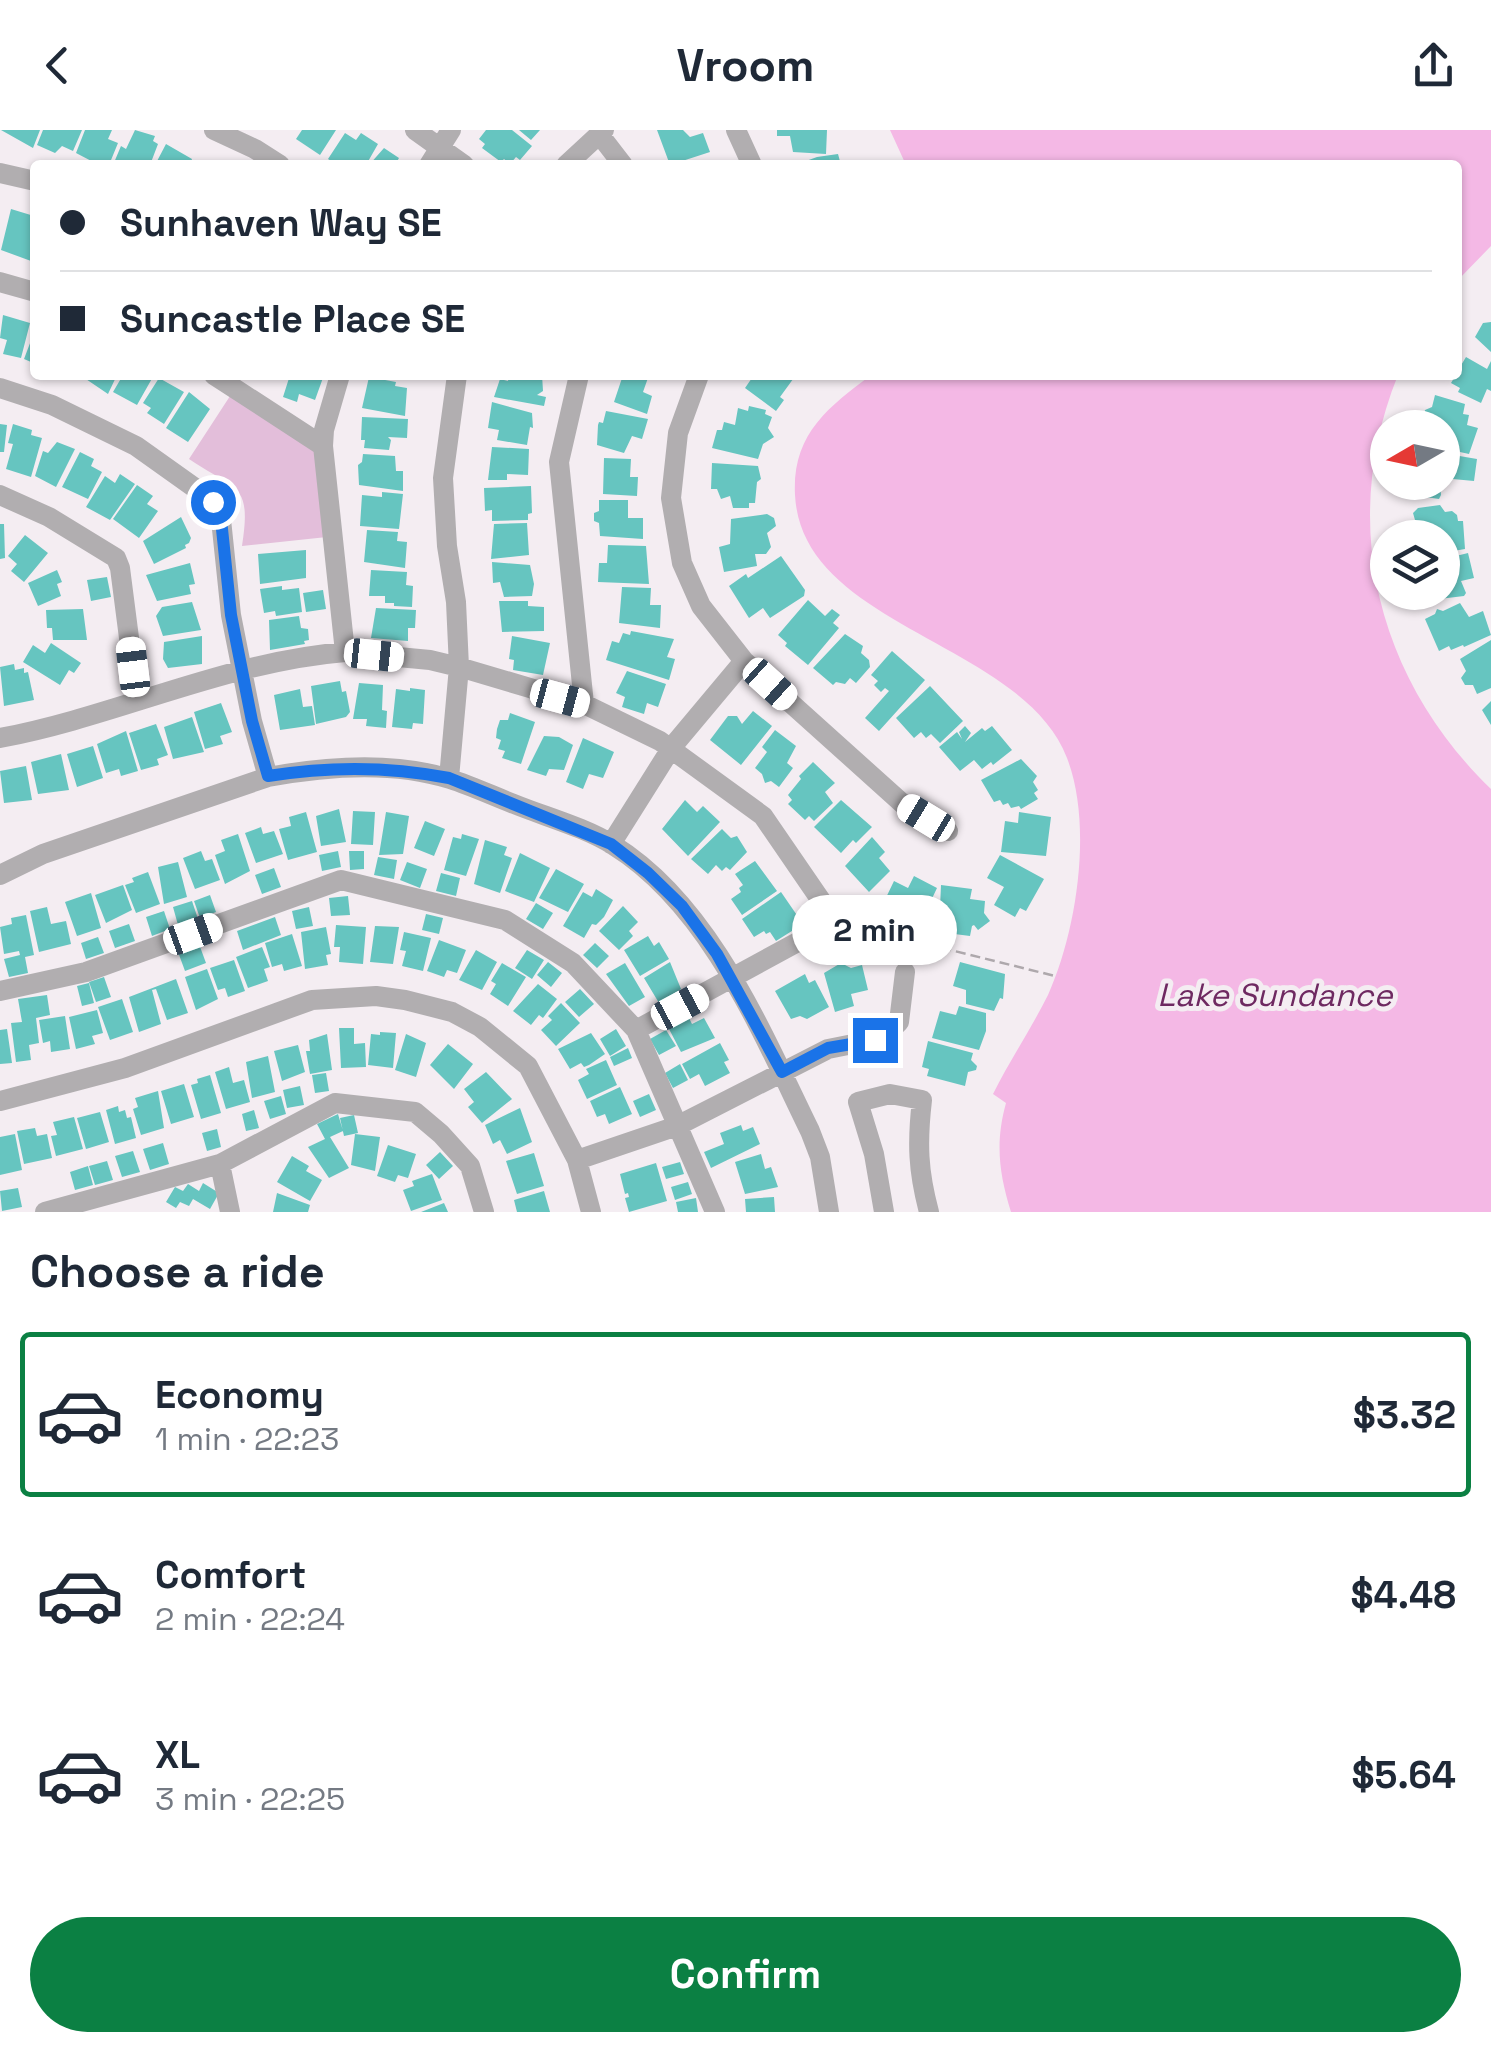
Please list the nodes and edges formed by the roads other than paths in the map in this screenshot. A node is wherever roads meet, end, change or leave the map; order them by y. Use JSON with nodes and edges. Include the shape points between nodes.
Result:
{"nodes":[{"id":1,"x":214,"y":130,"type":"edge"},
{"id":2,"x":414,"y":130,"type":"edge"},
{"id":3,"x":736,"y":130,"type":"edge"},
{"id":4,"x":602,"y":132,"type":"edge"},
{"id":5,"x":440,"y":148,"type":"edge"},
{"id":6,"x":272,"y":160,"type":"edge"},
{"id":7,"x":571,"y":160,"type":"edge"},
{"id":8,"x":620,"y":160,"type":"edge"},
{"id":9,"x":750,"y":160,"type":"edge"},
{"id":10,"x":0,"y":173,"type":"edge"},
{"id":11,"x":30,"y":180,"type":"edge"},
{"id":12,"x":0,"y":282,"type":"edge"},
{"id":13,"x":30,"y":291,"type":"edge"},
{"id":14,"x":222,"y":380,"type":"edge"},
{"id":15,"x":339,"y":380,"type":"edge"},
{"id":16,"x":455,"y":380,"type":"edge"},
{"id":17,"x":578,"y":380,"type":"edge"},
{"id":18,"x":697,"y":380,"type":"edge"},
{"id":19,"x":0,"y":388,"type":"edge"},
{"id":20,"x":323,"y":446,"type":"junction"},
{"id":21,"x":0,"y":495,"type":"edge"},
{"id":22,"x":346,"y":652,"type":"junction"},
{"id":23,"x":744,"y":660,"type":"junction"},
{"id":24,"x":241,"y":668,"type":"junction"},
{"id":25,"x":459,"y":668,"type":"junction"},
{"id":26,"x":137,"y":700,"type":"junction"},
{"id":27,"x":584,"y":704,"type":"junction"},
{"id":28,"x":0,"y":738,"type":"edge"},
{"id":29,"x":672,"y":747,"type":"junction"},
{"id":30,"x":268,"y":776,"type":"junction"},
{"id":31,"x":449,"y":778,"type":"junction"},
{"id":32,"x":948,"y":832,"type":"dead end"},
{"id":33,"x":611,"y":844,"type":"junction"},
{"id":34,"x":44,"y":854,"type":"junction"},
{"id":35,"x":0,"y":856,"type":"edge"},
{"id":36,"x":0,"y":875,"type":"edge"},
{"id":37,"x":906,"y":972,"type":"dead end"},
{"id":38,"x":732,"y":979,"type":"junction"},
{"id":39,"x":0,"y":991,"type":"edge"},
{"id":40,"x":636,"y":1030,"type":"junction"},
{"id":41,"x":782,"y":1072,"type":"junction"},
{"id":42,"x":0,"y":1101,"type":"edge"},
{"id":43,"x":677,"y":1126,"type":"junction"},
{"id":44,"x":577,"y":1160,"type":"junction"},
{"id":45,"x":220,"y":1164,"type":"junction"},
{"id":46,"x":45,"y":1212,"type":"edge"},
{"id":47,"x":230,"y":1212,"type":"edge"},
{"id":48,"x":484,"y":1212,"type":"edge"},
{"id":49,"x":591,"y":1212,"type":"edge"},
{"id":50,"x":715,"y":1212,"type":"edge"},
{"id":51,"x":830,"y":1212,"type":"edge"},
{"id":52,"x":884,"y":1212,"type":"edge"},
{"id":53,"x":928,"y":1212,"type":"edge"}],
"edges":[{"from":1,"to":6,"type":"street"},
{"from":2,"to":5,"type":"street"},
{"from":3,"to":9,"type":"street"},
{"from":4,"to":7,"type":"street"},
{"from":4,"to":8,"type":"street"},
{"from":10,"to":11,"type":"street"},
{"from":12,"to":13,"type":"street"},
{"from":14,"to":20,"type":"street"},
{"from":15,"to":20,"type":"street"},
{"from":16,"to":25,"type":"street","via":[[444,478]]},
{"from":17,"to":27,"type":"street","via":[[560,462]]},
{"from":18,"to":23,"type":"street","via":[[673,454],[672,520],[701,606]]},
{"from":19,"to":24,"type":"street","via":[[136,446],[220,510]]},
{"from":20,"to":22,"type":"street"},
{"from":21,"to":26,"type":"street","via":[[116,558]]},
{"from":22,"to":24,"type":"street"},
{"from":22,"to":25,"type":"street"},
{"from":23,"to":29,"type":"street"},
{"from":23,"to":32,"type":"street","via":[[903,804]]},
{"from":24,"to":26,"type":"street"},
{"from":24,"to":30,"type":"street"},
{"from":25,"to":27,"type":"street"},
{"from":25,"to":31,"type":"street"},
{"from":26,"to":28,"type":"street"},
{"from":27,"to":29,"type":"street"},
{"from":29,"to":33,"type":"street"},
{"from":29,"to":38,"type":"street","via":[[763,816],[822,902],[825,918],[818,931]]},
{"from":30,"to":31,"type":"street","via":[[370,768]]},
{"from":30,"to":34,"type":"street"},
{"from":31,"to":33,"type":"street"},
{"from":33,"to":38,"type":"street","via":[[682,906]]},
{"from":34,"to":35,"type":"street"},
{"from":34,"to":36,"type":"street"},
{"from":37,"to":41,"type":"street","via":[[893,1031],[828,1048]]},
{"from":38,"to":40,"type":"street"},
{"from":38,"to":41,"type":"street"},
{"from":39,"to":40,"type":"street","via":[[86,972],[341,880],[504,920],[573,963]]},
{"from":40,"to":43,"type":"street"},
{"from":41,"to":43,"type":"street"},
{"from":41,"to":51,"type":"street","via":[[820,1157]]},
{"from":42,"to":44,"type":"street","via":[[125,1068],[312,1000],[376,996],[452,1012],[528,1066]]},
{"from":43,"to":44,"type":"street"},
{"from":43,"to":50,"type":"street"},
{"from":44,"to":49,"type":"street"},
{"from":45,"to":46,"type":"street"},
{"from":45,"to":47,"type":"street"},
{"from":45,"to":48,"type":"street","via":[[335,1103],[415,1112],[470,1166]]},
{"from":52,"to":53,"type":"street","via":[[858,1102],[890,1094],[922,1100],[917,1148]]}]}
